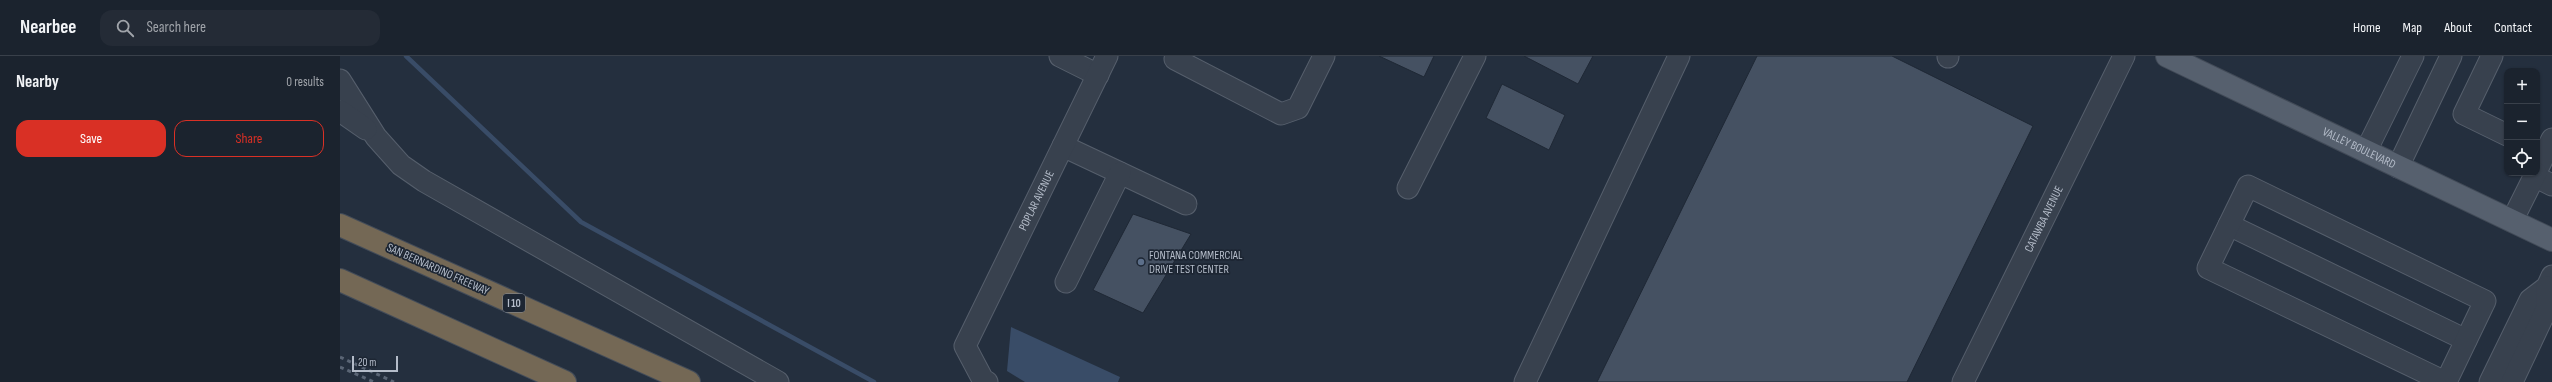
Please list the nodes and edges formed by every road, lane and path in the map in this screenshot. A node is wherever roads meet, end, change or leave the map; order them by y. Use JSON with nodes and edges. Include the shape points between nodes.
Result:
{"nodes":[{"id":1,"x":1060,"y":56,"type":"edge"},
{"id":2,"x":1107,"y":56,"type":"edge"},
{"id":3,"x":1176,"y":56,"type":"edge"},
{"id":4,"x":1324,"y":56,"type":"edge"},
{"id":5,"x":1474,"y":56,"type":"edge"},
{"id":6,"x":1679,"y":56,"type":"edge"},
{"id":7,"x":2124,"y":56,"type":"edge"},
{"id":8,"x":2167,"y":56,"type":"edge"},
{"id":9,"x":2413,"y":56,"type":"edge"},
{"id":10,"x":2451,"y":56,"type":"edge"},
{"id":11,"x":2492,"y":56,"type":"edge"},
{"id":12,"x":1098,"y":75,"type":"junction"},
{"id":13,"x":340,"y":80,"type":"edge"},
{"id":14,"x":340,"y":111,"type":"edge"},
{"id":15,"x":2504,"y":134,"type":"edge"},
{"id":16,"x":376,"y":137,"type":"junction"},
{"id":17,"x":2552,"y":139,"type":"edge"},
{"id":18,"x":1063,"y":146,"type":"junction"},
{"id":19,"x":2366,"y":151,"type":"junction"},
{"id":20,"x":2398,"y":166,"type":"junction"},
{"id":21,"x":1120,"y":173,"type":"junction"},
{"id":22,"x":2540,"y":176,"type":"edge"},
{"id":23,"x":1408,"y":188,"type":"dead end"},
{"id":24,"x":1186,"y":204,"type":"dead end"},
{"id":25,"x":2512,"y":221,"type":"junction"},
{"id":26,"x":340,"y":225,"type":"edge"},
{"id":27,"x":2229,"y":225,"type":"junction"},
{"id":28,"x":2552,"y":240,"type":"edge"},
{"id":29,"x":340,"y":280,"type":"edge"},
{"id":30,"x":1066,"y":282,"type":"dead end"},
{"id":31,"x":2549,"y":282,"type":"edge"},
{"id":32,"x":2466,"y":340,"type":"junction"},
{"id":33,"x":565,"y":382,"type":"edge"},
{"id":34,"x":689,"y":382,"type":"edge"},
{"id":35,"x":778,"y":382,"type":"edge"},
{"id":36,"x":987,"y":382,"type":"edge"},
{"id":37,"x":1525,"y":382,"type":"edge"},
{"id":38,"x":1963,"y":382,"type":"edge"},
{"id":39,"x":2445,"y":382,"type":"edge"},
{"id":40,"x":2490,"y":382,"type":"edge"},
{"id":41,"x":2512,"y":382,"type":"edge"}],
"edges":[{"from":1,"to":12,"type":"street"},
{"from":2,"to":12,"type":"street","name":"POPLAR AVENUE"},
{"from":3,"to":4,"type":"street","via":[[1175,60],[1281,114],[1298,108]]},
{"from":5,"to":23,"type":"street"},
{"from":6,"to":37,"type":"street"},
{"from":7,"to":38,"type":"street","name":"CATAWBA AVENUE"},
{"from":8,"to":19,"type":"main road","name":"VALLEY BOULEVARD"},
{"from":9,"to":19,"type":"street"},
{"from":10,"to":20,"type":"street"},
{"from":11,"to":15,"type":"street","via":[[2464,114]]},
{"from":12,"to":18,"type":"street","name":"POPLAR AVENUE"},
{"from":13,"to":16,"type":"street"},
{"from":14,"to":16,"type":"street"},
{"from":16,"to":35,"type":"street","via":[[401,165],[424,181]]},
{"from":17,"to":22,"type":"street"},
{"from":18,"to":21,"type":"street"},
{"from":18,"to":36,"type":"street","name":"POPLAR AVENUE","via":[[965,346],[983,380]]},
{"from":19,"to":20,"type":"main road","name":"VALLEY BOULEVARD"},
{"from":20,"to":25,"type":"main road","name":"VALLEY BOULEVARD"},
{"from":21,"to":24,"type":"street"},
{"from":21,"to":30,"type":"street"},
{"from":22,"to":25,"type":"street"},
{"from":25,"to":28,"type":"main road","name":"VALLEY BOULEVARD"},
{"from":26,"to":34,"type":"highway","name":"SAN BERNARDINO FREEWAY","number":"I 10"},
{"from":27,"to":32,"type":"street"},
{"from":27,"to":32,"type":"street","via":[[2248,186],[2485,301]]},
{"from":27,"to":39,"type":"street","via":[[2208,268]]},
{"from":29,"to":33,"type":"highway"},
{"from":31,"to":40,"type":"street","via":[[2530,300]]},
{"from":31,"to":41,"type":"street","via":[[2547,308]]},
{"from":32,"to":39,"type":"street"}]}
